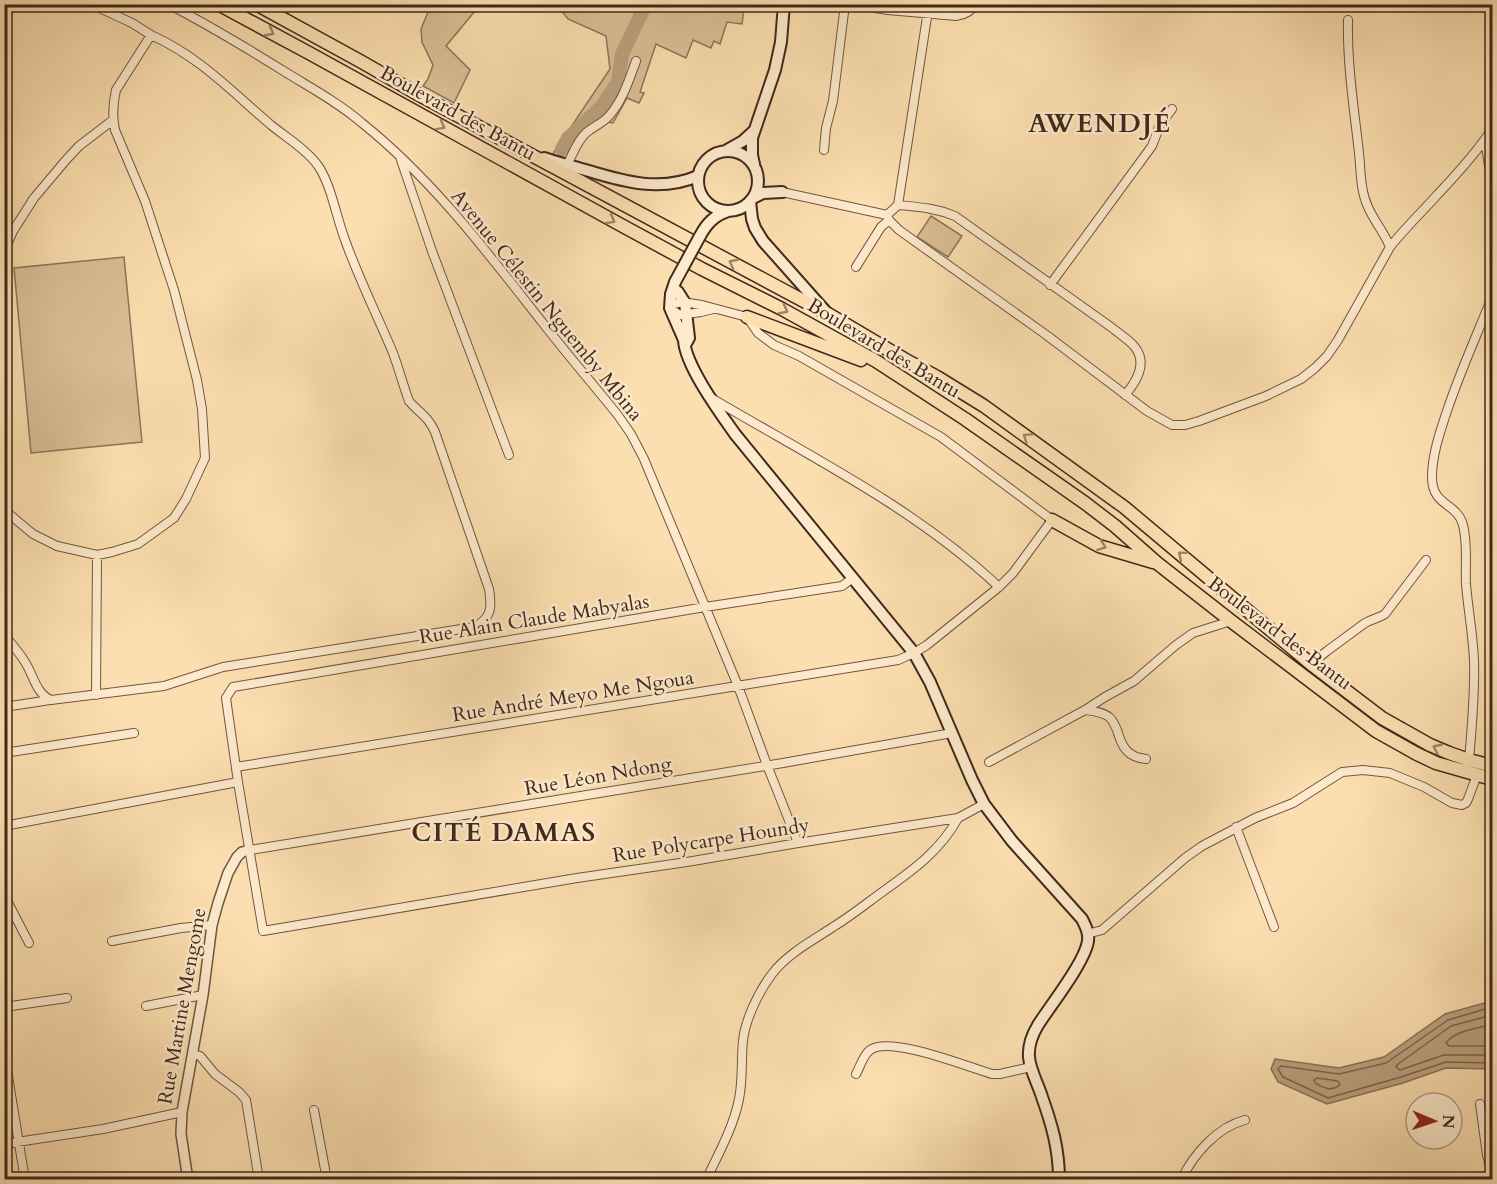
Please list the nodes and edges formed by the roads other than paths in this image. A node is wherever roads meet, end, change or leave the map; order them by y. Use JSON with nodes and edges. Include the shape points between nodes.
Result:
{"nodes":[{"id":1,"x":91,"y":4,"type":"edge"},
{"id":2,"x":168,"y":4,"type":"edge"},
{"id":3,"x":218,"y":4,"type":"edge"},
{"id":4,"x":783,"y":4,"type":"edge"},
{"id":5,"x":847,"y":4,"type":"edge"},
{"id":6,"x":976,"y":4,"type":"edge"},
{"id":7,"x":262,"y":7,"type":"edge"},
{"id":8,"x":928,"y":9,"type":"edge"},
{"id":9,"x":1348,"y":20,"type":"dead end"},
{"id":10,"x":151,"y":35,"type":"junction"},
{"id":11,"x":636,"y":61,"type":"dead end"},
{"id":12,"x":1172,"y":109,"type":"dead end"},
{"id":13,"x":113,"y":120,"type":"junction"},
{"id":14,"x":1492,"y":129,"type":"edge"},
{"id":15,"x":754,"y":130,"type":"junction"},
{"id":16,"x":1485,"y":140,"type":"junction"},
{"id":17,"x":727,"y":150,"type":"junction"},
{"id":18,"x":824,"y":150,"type":"dead end"},
{"id":19,"x":528,"y":152,"type":"junction"},
{"id":20,"x":399,"y":155,"type":"junction"},
{"id":21,"x":567,"y":165,"type":"junction"},
{"id":22,"x":756,"y":172,"type":"junction"},
{"id":23,"x":1492,"y":173,"type":"edge"},
{"id":24,"x":698,"y":176,"type":"junction"},
{"id":25,"x":426,"y":182,"type":"junction"},
{"id":26,"x":782,"y":192,"type":"junction"},
{"id":27,"x":412,"y":195,"type":"junction"},
{"id":28,"x":702,"y":197,"type":"junction"},
{"id":29,"x":752,"y":199,"type":"junction"},
{"id":30,"x":898,"y":205,"type":"junction"},
{"id":31,"x":728,"y":211,"type":"junction"},
{"id":32,"x":888,"y":217,"type":"junction"},
{"id":33,"x":703,"y":231,"type":"junction"},
{"id":34,"x":1390,"y":247,"type":"junction"},
{"id":35,"x":4,"y":252,"type":"edge"},
{"id":36,"x":856,"y":267,"type":"dead end"},
{"id":37,"x":674,"y":285,"type":"junction"},
{"id":38,"x":1050,"y":285,"type":"junction"},
{"id":39,"x":1492,"y":297,"type":"edge"},
{"id":40,"x":670,"y":307,"type":"junction"},
{"id":41,"x":686,"y":308,"type":"junction"},
{"id":42,"x":828,"y":314,"type":"junction"},
{"id":43,"x":747,"y":317,"type":"junction"},
{"id":44,"x":778,"y":330,"type":"junction"},
{"id":45,"x":774,"y":345,"type":"junction"},
{"id":46,"x":684,"y":346,"type":"junction"},
{"id":47,"x":876,"y":362,"type":"junction"},
{"id":48,"x":1125,"y":394,"type":"junction"},
{"id":49,"x":709,"y":396,"type":"junction"},
{"id":50,"x":509,"y":455,"type":"dead end"},
{"id":51,"x":4,"y":508,"type":"edge"},
{"id":52,"x":1052,"y":520,"type":"junction"},
{"id":53,"x":97,"y":555,"type":"junction"},
{"id":54,"x":1426,"y":560,"type":"dead end"},
{"id":55,"x":1157,"y":563,"type":"junction"},
{"id":56,"x":853,"y":578,"type":"junction"},
{"id":57,"x":999,"y":587,"type":"junction"},
{"id":58,"x":705,"y":607,"type":"junction"},
{"id":59,"x":1231,"y":621,"type":"junction"},
{"id":60,"x":4,"y":635,"type":"edge"},
{"id":61,"x":914,"y":653,"type":"junction"},
{"id":62,"x":1311,"y":664,"type":"junction"},
{"id":63,"x":738,"y":686,"type":"junction"},
{"id":64,"x":96,"y":695,"type":"junction"},
{"id":65,"x":51,"y":700,"type":"junction"},
{"id":66,"x":4,"y":707,"type":"edge"},
{"id":67,"x":1085,"y":710,"type":"junction"},
{"id":68,"x":134,"y":733,"type":"dead end"},
{"id":69,"x":952,"y":733,"type":"junction"},
{"id":70,"x":4,"y":753,"type":"edge"},
{"id":71,"x":1146,"y":759,"type":"dead end"},
{"id":72,"x":1469,"y":760,"type":"junction"},
{"id":73,"x":989,"y":762,"type":"dead end"},
{"id":74,"x":767,"y":765,"type":"junction"},
{"id":75,"x":1492,"y":766,"type":"edge"},
{"id":76,"x":236,"y":767,"type":"junction"},
{"id":77,"x":1477,"y":775,"type":"junction"},
{"id":78,"x":1492,"y":779,"type":"edge"},
{"id":79,"x":238,"y":782,"type":"junction"},
{"id":80,"x":984,"y":804,"type":"junction"},
{"id":81,"x":958,"y":818,"type":"junction"},
{"id":82,"x":4,"y":826,"type":"edge"},
{"id":83,"x":1236,"y":827,"type":"junction"},
{"id":84,"x":798,"y":843,"type":"junction"},
{"id":85,"x":250,"y":850,"type":"junction"},
{"id":86,"x":4,"y":895,"type":"edge"},
{"id":87,"x":212,"y":925,"type":"junction"},
{"id":88,"x":1274,"y":927,"type":"dead end"},
{"id":89,"x":1088,"y":934,"type":"junction"},
{"id":90,"x":112,"y":941,"type":"dead end"},
{"id":91,"x":29,"y":944,"type":"dead end"},
{"id":92,"x":203,"y":995,"type":"junction"},
{"id":93,"x":67,"y":998,"type":"dead end"},
{"id":94,"x":146,"y":1006,"type":"dead end"},
{"id":95,"x":4,"y":1008,"type":"edge"},
{"id":96,"x":4,"y":1052,"type":"edge"},
{"id":97,"x":193,"y":1054,"type":"junction"},
{"id":98,"x":1031,"y":1067,"type":"junction"},
{"id":99,"x":6,"y":1072,"type":"edge"},
{"id":100,"x":856,"y":1074,"type":"dead end"},
{"id":101,"x":1480,"y":1104,"type":"dead end"},
{"id":102,"x":315,"y":1110,"type":"dead end"},
{"id":103,"x":182,"y":1112,"type":"junction"},
{"id":104,"x":1245,"y":1120,"type":"dead end"},
{"id":105,"x":19,"y":1141,"type":"junction"},
{"id":106,"x":4,"y":1144,"type":"edge"},
{"id":107,"x":1492,"y":1174,"type":"edge"},
{"id":108,"x":26,"y":1179,"type":"edge"},
{"id":109,"x":188,"y":1179,"type":"edge"},
{"id":110,"x":259,"y":1179,"type":"edge"},
{"id":111,"x":327,"y":1179,"type":"edge"},
{"id":112,"x":706,"y":1179,"type":"edge"},
{"id":113,"x":1059,"y":1179,"type":"edge"},
{"id":114,"x":1181,"y":1179,"type":"edge"}],
"edges":[{"from":1,"to":10,"type":"street"},
{"from":2,"to":20,"type":"street","name":"Avenue Célestin Nguemby Mbina","via":[[341,107]]},
{"from":3,"to":47,"type":"highway","name":"Boulevard des Bantu","one_way":true},
{"from":4,"to":15,"type":"main road","via":[[775,70]]},
{"from":5,"to":8,"type":"street","via":[[888,10]]},
{"from":5,"to":18,"type":"street"},
{"from":6,"to":8,"type":"street","via":[[971,11],[956,16]]},
{"from":7,"to":19,"type":"highway","name":"Boulevard des Bantu"},
{"from":8,"to":30,"type":"street"},
{"from":9,"to":34,"type":"street","via":[[1361,181],[1368,207]]},
{"from":10,"to":13,"type":"street","via":[[116,90]]},
{"from":10,"to":64,"type":"street","via":[[181,50],[225,83],[319,167],[409,401],[435,432],[491,602],[489,615],[474,627],[223,667],[164,687]]},
{"from":11,"to":21,"type":"street","via":[[616,107],[580,139]]},
{"from":12,"to":38,"type":"street","via":[[1152,146]]},
{"from":13,"to":35,"type":"street","via":[[79,146],[34,198]]},
{"from":13,"to":53,"type":"street","via":[[174,290],[197,380],[205,458],[174,518],[138,544]]},
{"from":14,"to":16,"type":"street"},
{"from":15,"to":17,"type":"main road"},
{"from":15,"to":22,"type":"main road","via":[[751,145]]},
{"from":16,"to":23,"type":"street"},
{"from":16,"to":34,"type":"street"},
{"from":17,"to":22,"type":"main road","via":[[743,154]]},
{"from":17,"to":24,"type":"main road","via":[[705,161]]},
{"from":19,"to":21,"type":"main road"},
{"from":42,"to":19,"type":"highway","name":"Boulevard des Bantu","one_way":true},
{"from":20,"to":25,"type":"street","name":"Avenue Célestin Nguemby Mbina"},
{"from":20,"to":27,"type":"street"},
{"from":21,"to":24,"type":"main road","via":[[655,185],[685,182]]},
{"from":22,"to":26,"type":"main road","via":[[770,187]]},
{"from":22,"to":29,"type":"main road"},
{"from":24,"to":28,"type":"main road"},
{"from":25,"to":27,"type":"street","via":[[418,185]]},
{"from":25,"to":58,"type":"street","name":"Avenue Célestin Nguemby Mbina","via":[[489,254],[631,434]]},
{"from":26,"to":29,"type":"main road","via":[[762,193]]},
{"from":26,"to":32,"type":"street"},
{"from":27,"to":50,"type":"street"},
{"from":28,"to":31,"type":"main road","via":[[713,207]]},
{"from":28,"to":33,"type":"main road","via":[[707,215]]},
{"from":29,"to":31,"type":"main road","via":[[742,208]]},
{"from":29,"to":42,"type":"main road","via":[[754,228]]},
{"from":30,"to":32,"type":"street"},
{"from":30,"to":38,"type":"street","via":[[930,208],[955,216]]},
{"from":31,"to":33,"type":"main road","via":[[715,216]]},
{"from":32,"to":36,"type":"street"},
{"from":32,"to":48,"type":"street","via":[[899,230]]},
{"from":33,"to":37,"type":"main road","bridge":true},
{"from":34,"to":48,"type":"street","via":[[1338,340],[1301,379],[1185,425],[1162,420]]},
{"from":37,"to":40,"type":"main road"},
{"from":37,"to":41,"type":"main road"},
{"from":38,"to":48,"type":"street","via":[[1134,346],[1140,372]]},
{"from":39,"to":72,"type":"street","via":[[1445,416],[1432,476],[1436,495],[1458,515],[1465,535],[1474,661]]},
{"from":40,"to":41,"type":"street","via":[[679,303]]},
{"from":40,"to":41,"type":"street","via":[[678,315]]},
{"from":40,"to":46,"type":"main road"},
{"from":41,"to":43,"type":"street"},
{"from":41,"to":46,"type":"main road","via":[[689,338]]},
{"from":62,"to":42,"type":"highway","name":"Boulevard des Bantu","one_way":true,"via":[[1124,507],[1046,450],[938,377]]},
{"from":43,"to":44,"type":"highway"},
{"from":43,"to":45,"type":"street","via":[[758,333]]},
{"from":44,"to":45,"type":"street"},
{"from":44,"to":47,"type":"highway","via":[[866,362]]},
{"from":45,"to":52,"type":"street","via":[[941,437]]},
{"from":46,"to":49,"type":"main road"},
{"from":47,"to":55,"type":"highway","name":"Boulevard des Bantu","via":[[1085,504]]},
{"from":49,"to":56,"type":"main road","via":[[735,434]]},
{"from":49,"to":57,"type":"street","via":[[904,511]]},
{"from":51,"to":53,"type":"street","via":[[33,534],[57,546]]},
{"from":52,"to":55,"type":"highway","one_way":true,"via":[[1099,546]]},
{"from":52,"to":57,"type":"street","name":"Rue André Meyo Me Ngoua"},
{"from":53,"to":64,"type":"street"},
{"from":54,"to":62,"type":"street","via":[[1385,614],[1365,623]]},
{"from":55,"to":59,"type":"highway","name":"Boulevard des Bantu"},
{"from":56,"to":58,"type":"street","name":"Rue Alain Claude Mabyalas","via":[[842,586]]},
{"from":56,"to":61,"type":"main road"},
{"from":57,"to":61,"type":"street","name":"Rue André Meyo Me Ngoua"},
{"from":58,"to":63,"type":"street","name":"Avenue Célestin Nguemby Mbina"},
{"from":58,"to":76,"type":"street","name":"Rue Alain Claude Mabyalas","via":[[233,687],[226,698]]},
{"from":59,"to":67,"type":"street","via":[[1193,633],[1134,681]]},
{"from":59,"to":77,"type":"highway","name":"Boulevard des Bantu","via":[[1376,731],[1436,763]]},
{"from":60,"to":65,"type":"street","via":[[42,694]]},
{"from":61,"to":63,"type":"street","name":"Rue André Meyo Me Ngoua","via":[[898,660]]},
{"from":61,"to":69,"type":"main road"},
{"from":72,"to":62,"type":"highway","name":"Boulevard des Bantu","one_way":true,"via":[[1430,745],[1382,718]]},
{"from":63,"to":74,"type":"street","name":"Avenue Célestin Nguemby Mbina"},
{"from":63,"to":76,"type":"street","name":"Rue André Meyo Me Ngoua"},
{"from":64,"to":65,"type":"street"},
{"from":65,"to":66,"type":"street"},
{"from":67,"to":71,"type":"street","via":[[1109,717],[1126,752]]},
{"from":67,"to":73,"type":"street"},
{"from":68,"to":70,"type":"street"},
{"from":69,"to":74,"type":"street","name":"Rue Léon Ndong"},
{"from":69,"to":80,"type":"main road"},
{"from":72,"to":75,"type":"highway","name":"Boulevard des Bantu"},
{"from":74,"to":84,"type":"street","name":"Avenue Célestin Nguemby Mbina"},
{"from":74,"to":85,"type":"street","name":"Rue Léon Ndong"},
{"from":76,"to":79,"type":"street"},
{"from":77,"to":78,"type":"highway","name":"Boulevard des Bantu"},
{"from":77,"to":83,"type":"street","via":[[1466,802],[1457,805],[1390,773],[1346,771],[1293,803]]},
{"from":79,"to":82,"type":"street"},
{"from":79,"to":85,"type":"street"},
{"from":80,"to":81,"type":"street","name":"Rue Polycarpe Houndy"},
{"from":80,"to":89,"type":"main road","via":[[1082,919]]},
{"from":81,"to":84,"type":"street","name":"Rue Polycarpe Houndy"},
{"from":81,"to":112,"type":"street","via":[[944,840],[917,867],[804,945],[771,975],[745,1029],[736,1110]]},
{"from":83,"to":88,"type":"street"},
{"from":83,"to":89,"type":"street","via":[[1185,858],[1102,930]]},
{"from":84,"to":85,"type":"street","name":"Rue Polycarpe Houndy","via":[[263,931]]},
{"from":85,"to":87,"type":"street","name":"Rue Martine Mengome","via":[[242,852],[231,866]]},
{"from":86,"to":91,"type":"street"},
{"from":87,"to":90,"type":"street"},
{"from":87,"to":92,"type":"street","name":"Rue Martine Mengome"},
{"from":89,"to":98,"type":"main road","via":[[1080,962],[1032,1035]]},
{"from":92,"to":94,"type":"street"},
{"from":92,"to":97,"type":"street","name":"Rue Martine Mengome"},
{"from":93,"to":95,"type":"street"},
{"from":96,"to":99,"type":"street"},
{"from":97,"to":103,"type":"street","name":"Rue Martine Mengome"},
{"from":97,"to":110,"type":"street","via":[[200,1056],[246,1100]]},
{"from":98,"to":100,"type":"street","via":[[992,1074],[885,1045],[868,1051]]},
{"from":98,"to":113,"type":"main road","via":[[1058,1151]]},
{"from":99,"to":105,"type":"street"},
{"from":101,"to":107,"type":"street"},
{"from":102,"to":111,"type":"street"},
{"from":103,"to":105,"type":"street","via":[[104,1129]]},
{"from":103,"to":109,"type":"street","name":"Rue Martine Mengome"},
{"from":104,"to":114,"type":"street","via":[[1236,1122],[1203,1147]]},
{"from":105,"to":106,"type":"street"},
{"from":105,"to":108,"type":"street"}]}
